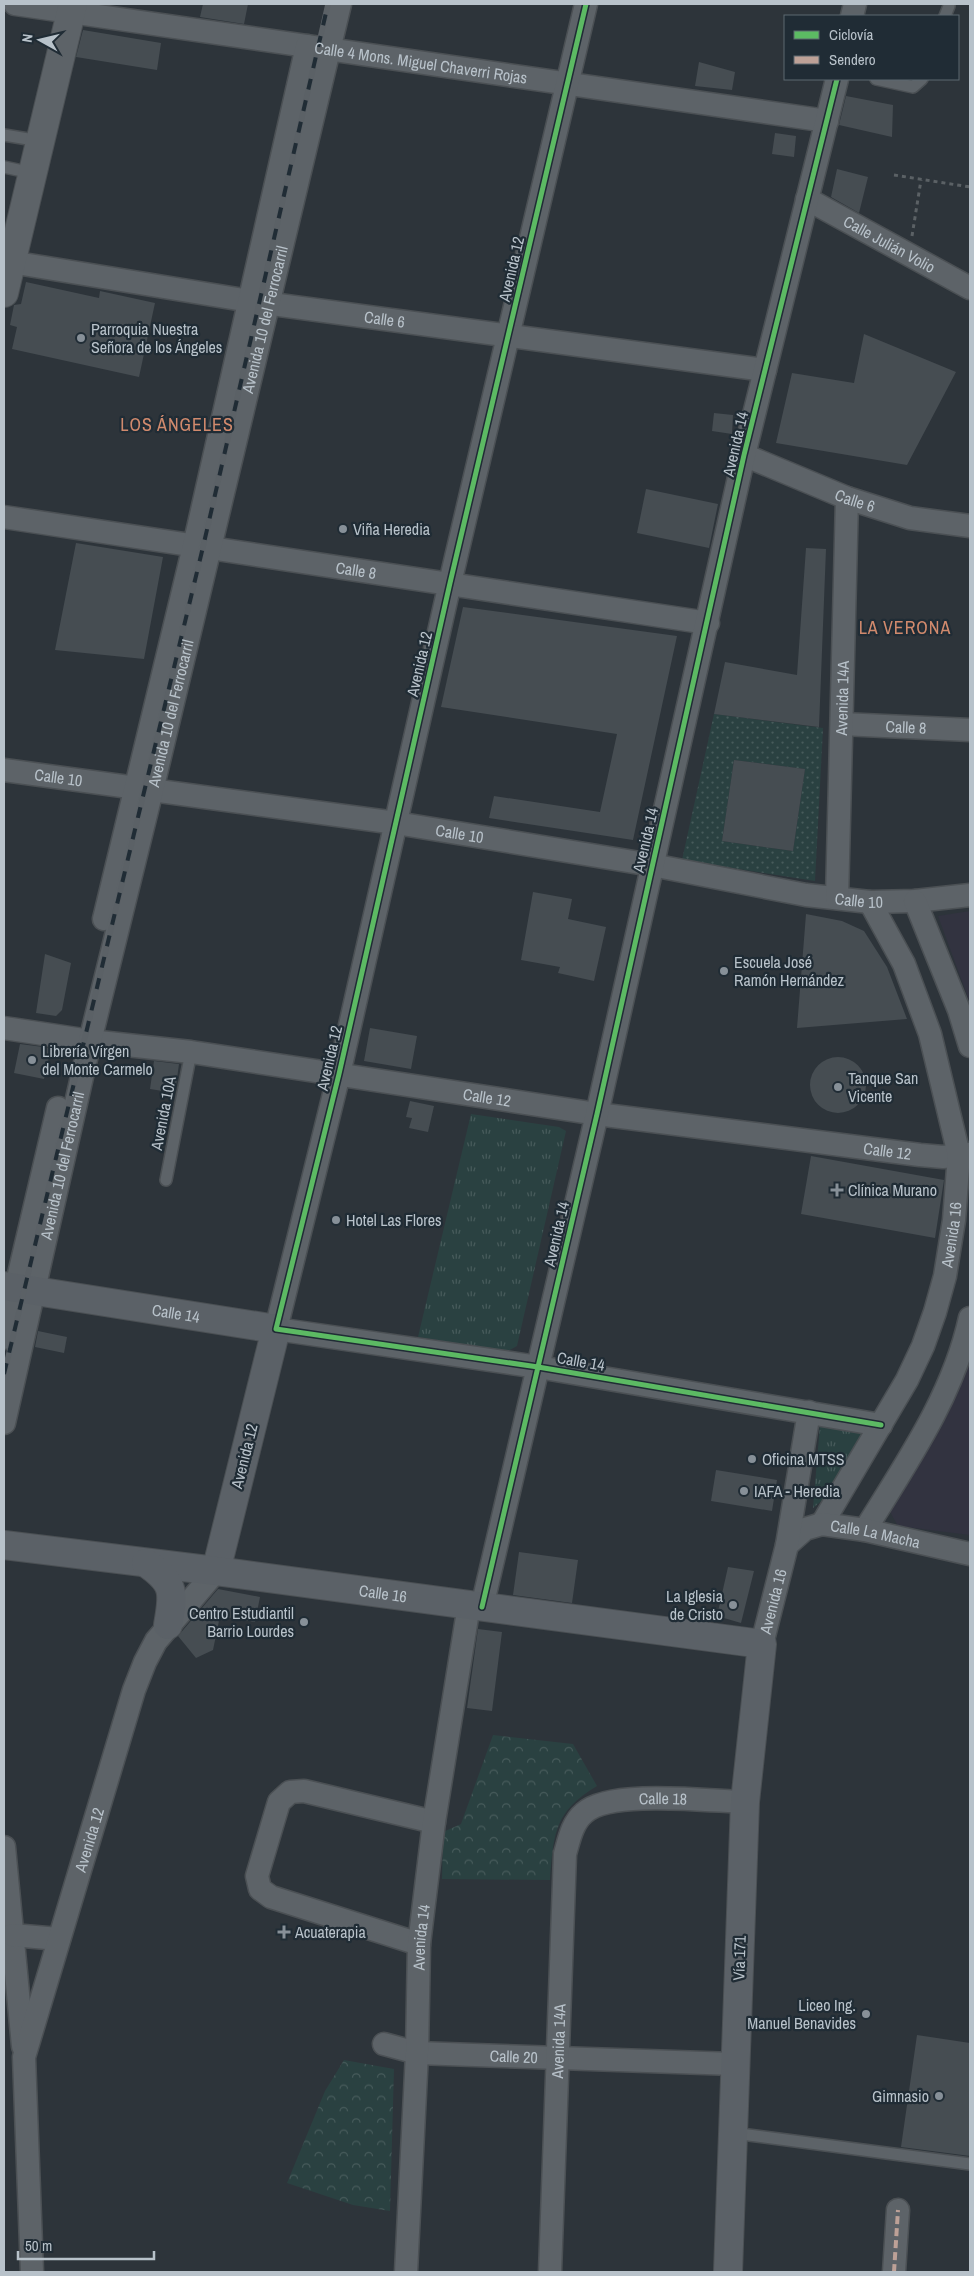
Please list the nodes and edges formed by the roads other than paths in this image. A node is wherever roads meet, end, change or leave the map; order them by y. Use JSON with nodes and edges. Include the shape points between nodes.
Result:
{"nodes":[{"id":1,"x":15,"y":4,"type":"edge"},
{"id":2,"x":340,"y":4,"type":"edge"},
{"id":3,"x":586,"y":4,"type":"edge"},
{"id":4,"x":72,"y":8,"type":"edge"},
{"id":5,"x":318,"y":48,"type":"junction"},
{"id":6,"x":837,"y":80,"type":"edge"},
{"id":7,"x":881,"y":80,"type":"edge"},
{"id":8,"x":921,"y":80,"type":"edge"},
{"id":9,"x":568,"y":84,"type":"junction"},
{"id":10,"x":826,"y":121,"type":"junction"},
{"id":11,"x":4,"y":135,"type":"edge"},
{"id":12,"x":40,"y":141,"type":"junction"},
{"id":13,"x":4,"y":167,"type":"edge"},
{"id":14,"x":32,"y":173,"type":"junction"},
{"id":15,"x":807,"y":199,"type":"junction"},
{"id":16,"x":7,"y":262,"type":"edge"},
{"id":17,"x":970,"y":288,"type":"edge"},
{"id":18,"x":4,"y":293,"type":"edge"},
{"id":19,"x":259,"y":302,"type":"junction"},
{"id":20,"x":508,"y":335,"type":"junction"},
{"id":21,"x":765,"y":370,"type":"junction"},
{"id":22,"x":744,"y":455,"type":"junction"},
{"id":23,"x":847,"y":498,"type":"junction"},
{"id":24,"x":4,"y":517,"type":"edge"},
{"id":25,"x":970,"y":526,"type":"edge"},
{"id":26,"x":202,"y":546,"type":"junction"},
{"id":27,"x":450,"y":583,"type":"junction"},
{"id":28,"x":708,"y":622,"type":"junction"},
{"id":29,"x":842,"y":724,"type":"junction"},
{"id":30,"x":970,"y":730,"type":"edge"},
{"id":31,"x":4,"y":770,"type":"edge"},
{"id":32,"x":144,"y":789,"type":"junction"},
{"id":33,"x":396,"y":823,"type":"junction"},
{"id":34,"x":652,"y":865,"type":"junction"},
{"id":35,"x":970,"y":895,"type":"edge"},
{"id":36,"x":837,"y":898,"type":"junction"},
{"id":37,"x":870,"y":902,"type":"junction"},
{"id":38,"x":915,"y":902,"type":"junction"},
{"id":39,"x":4,"y":1028,"type":"edge"},
{"id":40,"x":82,"y":1040,"type":"junction"},
{"id":41,"x":970,"y":1046,"type":"edge"},
{"id":42,"x":191,"y":1052,"type":"junction"},
{"id":43,"x":339,"y":1074,"type":"junction"},
{"id":44,"x":596,"y":1114,"type":"junction"},
{"id":45,"x":965,"y":1155,"type":"edge"},
{"id":46,"x":166,"y":1180,"type":"dead end"},
{"id":47,"x":17,"y":1288,"type":"edge"},
{"id":48,"x":970,"y":1318,"type":"edge"},
{"id":49,"x":276,"y":1329,"type":"junction"},
{"id":50,"x":4,"y":1338,"type":"edge"},
{"id":51,"x":538,"y":1367,"type":"junction"},
{"id":52,"x":809,"y":1412,"type":"junction"},
{"id":53,"x":4,"y":1423,"type":"edge"},
{"id":54,"x":881,"y":1425,"type":"junction"},
{"id":55,"x":822,"y":1524,"type":"junction"},
{"id":56,"x":865,"y":1530,"type":"junction"},
{"id":57,"x":4,"y":1546,"type":"edge"},
{"id":58,"x":787,"y":1546,"type":"junction"},
{"id":59,"x":970,"y":1554,"type":"edge"},
{"id":60,"x":146,"y":1563,"type":"junction"},
{"id":61,"x":216,"y":1571,"type":"junction"},
{"id":62,"x":475,"y":1606,"type":"junction"},
{"id":63,"x":168,"y":1625,"type":"junction"},
{"id":64,"x":762,"y":1644,"type":"junction"},
{"id":65,"x":745,"y":1802,"type":"junction"},
{"id":66,"x":583,"y":1813,"type":"joint"},
{"id":67,"x":434,"y":1822,"type":"junction"},
{"id":68,"x":4,"y":1848,"type":"edge"},
{"id":69,"x":9,"y":1927,"type":"edge"},
{"id":70,"x":59,"y":1939,"type":"junction"},
{"id":71,"x":419,"y":1944,"type":"junction"},
{"id":72,"x":384,"y":2044,"type":"dead end"},
{"id":73,"x":416,"y":2053,"type":"junction"},
{"id":74,"x":24,"y":2057,"type":"junction"},
{"id":75,"x":559,"y":2060,"type":"junction"},
{"id":76,"x":734,"y":2064,"type":"junction"},
{"id":77,"x":732,"y":2133,"type":"junction"},
{"id":78,"x":970,"y":2164,"type":"edge"},
{"id":79,"x":898,"y":2210,"type":"dead end"},
{"id":80,"x":32,"y":2272,"type":"edge"},
{"id":81,"x":406,"y":2272,"type":"edge"},
{"id":82,"x":550,"y":2272,"type":"edge"},
{"id":83,"x":728,"y":2272,"type":"edge"},
{"id":84,"x":894,"y":2272,"type":"edge"}],
"edges":[{"from":1,"to":4,"type":"street","name":"Calle 4 Mons. Miguel Chaverri Rojas"},
{"from":2,"to":5,"type":"street","name":"Avenida 10 del Ferrocarril"},
{"from":3,"to":9,"type":"street","name":"Avenida 12"},
{"from":4,"to":5,"type":"street","name":"Calle 4 Mons. Miguel Chaverri Rojas"},
{"from":4,"to":12,"type":"street"},
{"from":5,"to":9,"type":"street","name":"Calle 4 Mons. Miguel Chaverri Rojas"},
{"from":5,"to":19,"type":"street","name":"Avenida 10 del Ferrocarril"},
{"from":6,"to":10,"type":"street","name":"Avenida 14"},
{"from":7,"to":8,"type":"lane","via":[[913,87]]},
{"from":9,"to":10,"type":"street","name":"Calle 4 Mons. Miguel Chaverri Rojas"},
{"from":9,"to":20,"type":"street","name":"Avenida 12"},
{"from":10,"to":15,"type":"street","name":"Avenida 14"},
{"from":11,"to":12,"type":"lane"},
{"from":12,"to":14,"type":"street"},
{"from":13,"to":14,"type":"lane"},
{"from":14,"to":16,"type":"street"},
{"from":15,"to":17,"type":"street","name":"Calle Julián Volio"},
{"from":15,"to":21,"type":"street","name":"Avenida 14"},
{"from":16,"to":18,"type":"street"},
{"from":16,"to":19,"type":"street","name":"Calle 6"},
{"from":19,"to":20,"type":"street","name":"Calle 6"},
{"from":19,"to":26,"type":"street","name":"Avenida 10 del Ferrocarril"},
{"from":20,"to":21,"type":"street","name":"Calle 6"},
{"from":20,"to":27,"type":"street","name":"Avenida 12"},
{"from":21,"to":22,"type":"street","name":"Avenida 14"},
{"from":22,"to":23,"type":"street","name":"Calle 6"},
{"from":22,"to":28,"type":"street","name":"Avenida 14"},
{"from":23,"to":25,"type":"street","name":"Calle 6","via":[[910,518]]},
{"from":23,"to":29,"type":"street","name":"Avenida 14A"},
{"from":24,"to":26,"type":"street","name":"Calle 8"},
{"from":26,"to":27,"type":"street","name":"Calle 8"},
{"from":26,"to":32,"type":"street","name":"Avenida 10 del Ferrocarril"},
{"from":27,"to":28,"type":"street","name":"Calle 8"},
{"from":27,"to":33,"type":"street","name":"Avenida 12"},
{"from":28,"to":34,"type":"street","name":"Avenida 14"},
{"from":29,"to":30,"type":"street","name":"Calle 8"},
{"from":29,"to":36,"type":"street","name":"Avenida 14A"},
{"from":31,"to":32,"type":"street","name":"Calle 10"},
{"from":32,"to":33,"type":"street","name":"Calle 10"},
{"from":32,"to":40,"type":"street","name":"Avenida 10 del Ferrocarril"},
{"from":33,"to":34,"type":"street","name":"Calle 10"},
{"from":33,"to":43,"type":"street","name":"Avenida 12"},
{"from":34,"to":36,"type":"street","name":"Calle 10"},
{"from":34,"to":44,"type":"street","name":"Avenida 14"},
{"from":35,"to":38,"type":"street","name":"Calle 10"},
{"from":36,"to":37,"type":"street","name":"Calle 10"},
{"from":37,"to":38,"type":"street","name":"Calle 10"},
{"from":37,"to":45,"type":"street","name":"Avenida 16","via":[[904,964],[930,1034]]},
{"from":38,"to":41,"type":"street","via":[[959,1010]]},
{"from":39,"to":40,"type":"street","name":"Calle 12"},
{"from":40,"to":42,"type":"street","name":"Calle 12"},
{"from":40,"to":47,"type":"street","name":"Avenida 10 del Ferrocarril"},
{"from":42,"to":43,"type":"street","name":"Calle 12"},
{"from":42,"to":46,"type":"lane","name":"Avenida 10A"},
{"from":43,"to":44,"type":"street","name":"Calle 12"},
{"from":43,"to":49,"type":"street","name":"Avenida 12"},
{"from":44,"to":45,"type":"street","name":"Calle 12","via":[[920,1155]]},
{"from":44,"to":51,"type":"street","name":"Avenida 14"},
{"from":45,"to":54,"type":"street","name":"Avenida 16","via":[[945,1276],[935,1312],[907,1380]]},
{"from":47,"to":49,"type":"main road","name":"Calle 14"},
{"from":47,"to":50,"type":"street","name":"Avenida 10 del Ferrocarril"},
{"from":47,"to":53,"type":"street","name":"Avenida 10 del Ferrocarril"},
{"from":48,"to":56,"type":"street","via":[[964,1346],[940,1404]]},
{"from":49,"to":51,"type":"street","name":"Calle 14"},
{"from":49,"to":61,"type":"main road","name":"Avenida 12"},
{"from":51,"to":52,"type":"street","name":"Calle 14"},
{"from":51,"to":62,"type":"street","name":"Avenida 14"},
{"from":52,"to":54,"type":"street","name":"Calle 14"},
{"from":52,"to":58,"type":"street","name":"Avenida 16"},
{"from":54,"to":55,"type":"street","name":"Avenida 16"},
{"from":55,"to":56,"type":"street","name":"Calle La Macha"},
{"from":55,"to":58,"type":"street","name":"Calle La Macha","via":[[805,1529]]},
{"from":56,"to":59,"type":"street","name":"Calle La Macha"},
{"from":57,"to":60,"type":"main road","name":"Calle 16"},
{"from":58,"to":64,"type":"street","name":"Avenida 16"},
{"from":60,"to":61,"type":"main road","name":"Calle 16"},
{"from":60,"to":63,"type":"main road","via":[[169,1582],[172,1603]]},
{"from":61,"to":62,"type":"main road","name":"Calle 16"},
{"from":61,"to":63,"type":"street","name":"Avenida 12"},
{"from":62,"to":64,"type":"main road","name":"Calle 16"},
{"from":62,"to":67,"type":"street","name":"Avenida 14"},
{"from":63,"to":70,"type":"street","name":"Avenida 12","via":[[145,1662],[134,1690]]},
{"from":64,"to":65,"type":"main road","name":"Vía 171"},
{"from":65,"to":66,"type":"street","name":"Calle 18","via":[[621,1799],[600,1802]]},
{"from":65,"to":76,"type":"main road","name":"Vía 171"},
{"from":66,"to":75,"type":"street","name":"Avenida 14A","via":[[571,1832],[565,1854]]},
{"from":67,"to":71,"type":"street","name":"Avenida 14"},
{"from":67,"to":71,"type":"street","via":[[304,1791],[290,1792],[279,1802],[257,1876],[260,1889],[271,1897]]},
{"from":68,"to":69,"type":"street"},
{"from":69,"to":70,"type":"street"},
{"from":69,"to":74,"type":"street"},
{"from":70,"to":74,"type":"street","name":"Avenida 12"},
{"from":71,"to":73,"type":"street","name":"Avenida 14"},
{"from":72,"to":73,"type":"street","name":"Calle 20"},
{"from":73,"to":75,"type":"street","name":"Calle 20"},
{"from":73,"to":81,"type":"street","name":"Avenida 14"},
{"from":74,"to":80,"type":"street","name":"Avenida 12"},
{"from":75,"to":76,"type":"street","name":"Calle 20"},
{"from":75,"to":82,"type":"street","name":"Avenida 14A"},
{"from":76,"to":77,"type":"main road","name":"Vía 171"},
{"from":77,"to":78,"type":"lane"},
{"from":77,"to":83,"type":"main road","name":"Vía 171"},
{"from":79,"to":84,"type":"street"}]}
